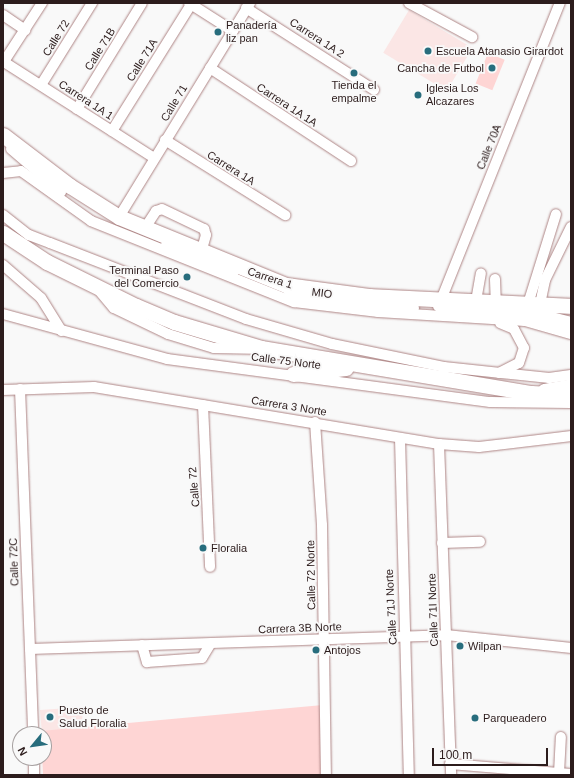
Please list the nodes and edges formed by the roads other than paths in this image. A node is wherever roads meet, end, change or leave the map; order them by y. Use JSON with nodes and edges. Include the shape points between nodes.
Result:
{"nodes":[{"id":1,"x":42,"y":3,"type":"edge"},
{"id":2,"x":92,"y":3,"type":"edge"},
{"id":3,"x":142,"y":3,"type":"edge"},
{"id":4,"x":191,"y":3,"type":"edge"},
{"id":5,"x":409,"y":3,"type":"edge"},
{"id":6,"x":560,"y":3,"type":"edge"},
{"id":7,"x":248,"y":6,"type":"edge"},
{"id":8,"x":3,"y":15,"type":"edge"},
{"id":9,"x":25,"y":30,"type":"junction"},
{"id":10,"x":233,"y":31,"type":"junction"},
{"id":11,"x":472,"y":37,"type":"dead end"},
{"id":12,"x":4,"y":63,"type":"edge"},
{"id":13,"x":210,"y":68,"type":"junction"},
{"id":14,"x":41,"y":85,"type":"junction"},
{"id":15,"x":374,"y":90,"type":"dead end"},
{"id":16,"x":77,"y":108,"type":"junction"},
{"id":17,"x":3,"y":128,"type":"edge"},
{"id":18,"x":112,"y":131,"type":"junction"},
{"id":19,"x":3,"y":135,"type":"edge"},
{"id":20,"x":165,"y":140,"type":"junction"},
{"id":21,"x":9,"y":143,"type":"edge"},
{"id":22,"x":154,"y":158,"type":"junction"},
{"id":23,"x":351,"y":161,"type":"dead end"},
{"id":24,"x":3,"y":173,"type":"edge"},
{"id":25,"x":556,"y":214,"type":"dead end"},
{"id":26,"x":3,"y":215,"type":"edge"},
{"id":27,"x":285,"y":216,"type":"dead end"},
{"id":28,"x":119,"y":217,"type":"junction"},
{"id":29,"x":3,"y":219,"type":"edge"},
{"id":30,"x":571,"y":227,"type":"edge"},
{"id":31,"x":8,"y":229,"type":"edge"},
{"id":32,"x":143,"y":232,"type":"junction"},
{"id":33,"x":201,"y":252,"type":"junction"},
{"id":34,"x":3,"y":265,"type":"edge"},
{"id":35,"x":481,"y":274,"type":"dead end"},
{"id":36,"x":495,"y":279,"type":"dead end"},
{"id":37,"x":311,"y":290,"type":"junction"},
{"id":38,"x":403,"y":298,"type":"junction"},
{"id":39,"x":442,"y":300,"type":"junction"},
{"id":40,"x":348,"y":301,"type":"junction"},
{"id":41,"x":476,"y":301,"type":"junction"},
{"id":42,"x":496,"y":302,"type":"junction"},
{"id":43,"x":534,"y":304,"type":"junction"},
{"id":44,"x":571,"y":306,"type":"edge"},
{"id":45,"x":3,"y":314,"type":"edge"},
{"id":46,"x":470,"y":318,"type":"junction"},
{"id":47,"x":246,"y":319,"type":"junction"},
{"id":48,"x":495,"y":321,"type":"junction"},
{"id":49,"x":571,"y":323,"type":"edge"},
{"id":50,"x":62,"y":331,"type":"junction"},
{"id":51,"x":571,"y":334,"type":"edge"},
{"id":52,"x":370,"y":366,"type":"junction"},
{"id":53,"x":499,"y":373,"type":"junction"},
{"id":54,"x":293,"y":374,"type":"junction"},
{"id":55,"x":571,"y":375,"type":"edge"},
{"id":56,"x":571,"y":385,"type":"edge"},
{"id":57,"x":20,"y":389,"type":"junction"},
{"id":58,"x":3,"y":390,"type":"edge"},
{"id":59,"x":531,"y":393,"type":"junction"},
{"id":60,"x":571,"y":395,"type":"edge"},
{"id":61,"x":571,"y":403,"type":"edge"},
{"id":62,"x":203,"y":405,"type":"junction"},
{"id":63,"x":315,"y":422,"type":"junction"},
{"id":64,"x":571,"y":436,"type":"edge"},
{"id":65,"x":400,"y":438,"type":"junction"},
{"id":66,"x":438,"y":444,"type":"junction"},
{"id":67,"x":480,"y":542,"type":"dead end"},
{"id":68,"x":442,"y":543,"type":"junction"},
{"id":69,"x":210,"y":566,"type":"dead end"},
{"id":70,"x":446,"y":635,"type":"junction"},
{"id":71,"x":405,"y":636,"type":"junction"},
{"id":72,"x":324,"y":639,"type":"junction"},
{"id":73,"x":211,"y":643,"type":"junction"},
{"id":74,"x":142,"y":645,"type":"junction"},
{"id":75,"x":571,"y":648,"type":"edge"},
{"id":76,"x":30,"y":649,"type":"junction"},
{"id":77,"x":33,"y":726,"type":"edge"},
{"id":78,"x":561,"y":737,"type":"dead end"},
{"id":79,"x":450,"y":764,"type":"junction"},
{"id":80,"x":559,"y":773,"type":"junction"},
{"id":81,"x":571,"y":774,"type":"edge"},
{"id":82,"x":326,"y":775,"type":"edge"},
{"id":83,"x":409,"y":775,"type":"edge"},
{"id":84,"x":451,"y":775,"type":"edge"}],
"edges":[{"from":1,"to":9,"type":"street"},
{"from":2,"to":14,"type":"street","name":"Calle 72"},
{"from":3,"to":16,"type":"street","name":"Calle 71B"},
{"from":4,"to":10,"type":"street"},
{"from":4,"to":18,"type":"street","name":"Calle 71A"},
{"from":5,"to":11,"type":"street"},
{"from":6,"to":39,"type":"street","name":"Calle 70A"},
{"from":7,"to":10,"type":"street","name":"Calle 71"},
{"from":7,"to":15,"type":"street","name":"Carrera 1A 2"},
{"from":8,"to":9,"type":"street"},
{"from":9,"to":12,"type":"street"},
{"from":10,"to":13,"type":"street","name":"Calle 71"},
{"from":12,"to":14,"type":"street","name":"Carrera 1A 1"},
{"from":13,"to":20,"type":"street","name":"Calle 71"},
{"from":13,"to":23,"type":"street","name":"Carrera 1A 1A"},
{"from":14,"to":16,"type":"street","name":"Carrera 1A 1"},
{"from":16,"to":18,"type":"street","name":"Carrera 1A 1"},
{"from":17,"to":21,"type":"highway"},
{"from":18,"to":22,"type":"street","name":"Carrera 1A 1"},
{"from":19,"to":21,"type":"highway","name":"Carrera 1"},
{"from":20,"to":22,"type":"street","name":"Calle 71"},
{"from":20,"to":27,"type":"street","name":"Carrera 1A"},
{"from":21,"to":28,"type":"highway","name":"Carrera 1"},
{"from":21,"to":32,"type":"street","via":[[79,207]]},
{"from":22,"to":28,"type":"street","name":"Calle 71"},
{"from":24,"to":46,"type":"street","name":"MIO","via":[[21,171],[91,221],[269,295],[294,302],[378,312]]},
{"from":25,"to":43,"type":"street"},
{"from":26,"to":31,"type":"street"},
{"from":28,"to":32,"type":"highway","name":"Carrera 1"},
{"from":29,"to":31,"type":"street"},
{"from":30,"to":43,"type":"street"},
{"from":31,"to":47,"type":"street"},
{"from":31,"to":52,"type":"highway","via":[[47,262],[174,322],[261,348]]},
{"from":32,"to":33,"type":"highway","name":"Carrera 1"},
{"from":32,"to":33,"type":"street","via":[[156,211],[162,210],[204,229],[206,235]]},
{"from":32,"to":40,"type":"street","via":[[272,287]]},
{"from":33,"to":37,"type":"highway","name":"Carrera 1","via":[[265,278]]},
{"from":34,"to":50,"type":"street","via":[[41,298]]},
{"from":35,"to":41,"type":"street"},
{"from":36,"to":42,"type":"street"},
{"from":37,"to":38,"type":"highway","name":"Carrera 1"},
{"from":37,"to":40,"type":"street"},
{"from":38,"to":39,"type":"highway"},
{"from":38,"to":49,"type":"main road","name":"Carrera 1","via":[[465,310],[535,314]]},
{"from":39,"to":41,"type":"highway"},
{"from":40,"to":46,"type":"street"},
{"from":41,"to":42,"type":"highway"},
{"from":42,"to":43,"type":"highway"},
{"from":43,"to":44,"type":"highway"},
{"from":45,"to":50,"type":"street","name":"Calle 75 Norte"},
{"from":46,"to":48,"type":"street","name":"MIO"},
{"from":47,"to":52,"type":"street"},
{"from":47,"to":53,"type":"street","via":[[415,363]]},
{"from":48,"to":51,"type":"street","name":"MIO","via":[[525,321]]},
{"from":48,"to":53,"type":"street","via":[[514,329],[524,348],[519,363]]},
{"from":50,"to":54,"type":"street","name":"Calle 75 Norte","via":[[166,359]]},
{"from":52,"to":54,"type":"highway"},
{"from":52,"to":59,"type":"highway"},
{"from":53,"to":55,"type":"street","via":[[549,378]]},
{"from":54,"to":61,"type":"street","name":"Calle 75 Norte","via":[[490,402]]},
{"from":56,"to":59,"type":"main road"},
{"from":57,"to":58,"type":"street","name":"Carrera 3 Norte"},
{"from":57,"to":62,"type":"street","name":"Carrera 3 Norte","via":[[94,387]]},
{"from":57,"to":76,"type":"street","name":"Calle 72C"},
{"from":59,"to":60,"type":"highway"},
{"from":62,"to":63,"type":"street","name":"Carrera 3 Norte"},
{"from":62,"to":69,"type":"street","name":"Calle 72"},
{"from":63,"to":65,"type":"street","name":"Carrera 3 Norte"},
{"from":63,"to":72,"type":"street","name":"Calle 72 Norte","via":[[322,525]]},
{"from":64,"to":66,"type":"street","name":"Carrera 3 Norte","via":[[478,446]]},
{"from":65,"to":66,"type":"street","name":"Carrera 3 Norte"},
{"from":65,"to":71,"type":"street","name":"Calle 71J Norte"},
{"from":66,"to":68,"type":"street","name":"Calle 71I Norte"},
{"from":67,"to":68,"type":"street"},
{"from":68,"to":70,"type":"street","name":"Calle 71I Norte"},
{"from":70,"to":71,"type":"street","name":"Carrera 3B Norte"},
{"from":70,"to":75,"type":"street","name":"Carrera 3B Norte"},
{"from":70,"to":79,"type":"street","name":"Calle 71I Norte"},
{"from":71,"to":72,"type":"street","name":"Carrera 3B Norte"},
{"from":71,"to":83,"type":"street","name":"Calle 71J Norte"},
{"from":72,"to":73,"type":"street","name":"Carrera 3B Norte"},
{"from":72,"to":82,"type":"street","name":"Calle 72 Norte"},
{"from":73,"to":74,"type":"street","name":"Carrera 3B Norte"},
{"from":73,"to":74,"type":"street","via":[[202,658],[147,662]]},
{"from":74,"to":76,"type":"street","name":"Carrera 3B Norte"},
{"from":76,"to":77,"type":"street","name":"Calle 72C"},
{"from":78,"to":80,"type":"street"},
{"from":79,"to":80,"type":"street"},
{"from":79,"to":84,"type":"street","name":"Calle 71I Norte"},
{"from":80,"to":81,"type":"street"}]}
